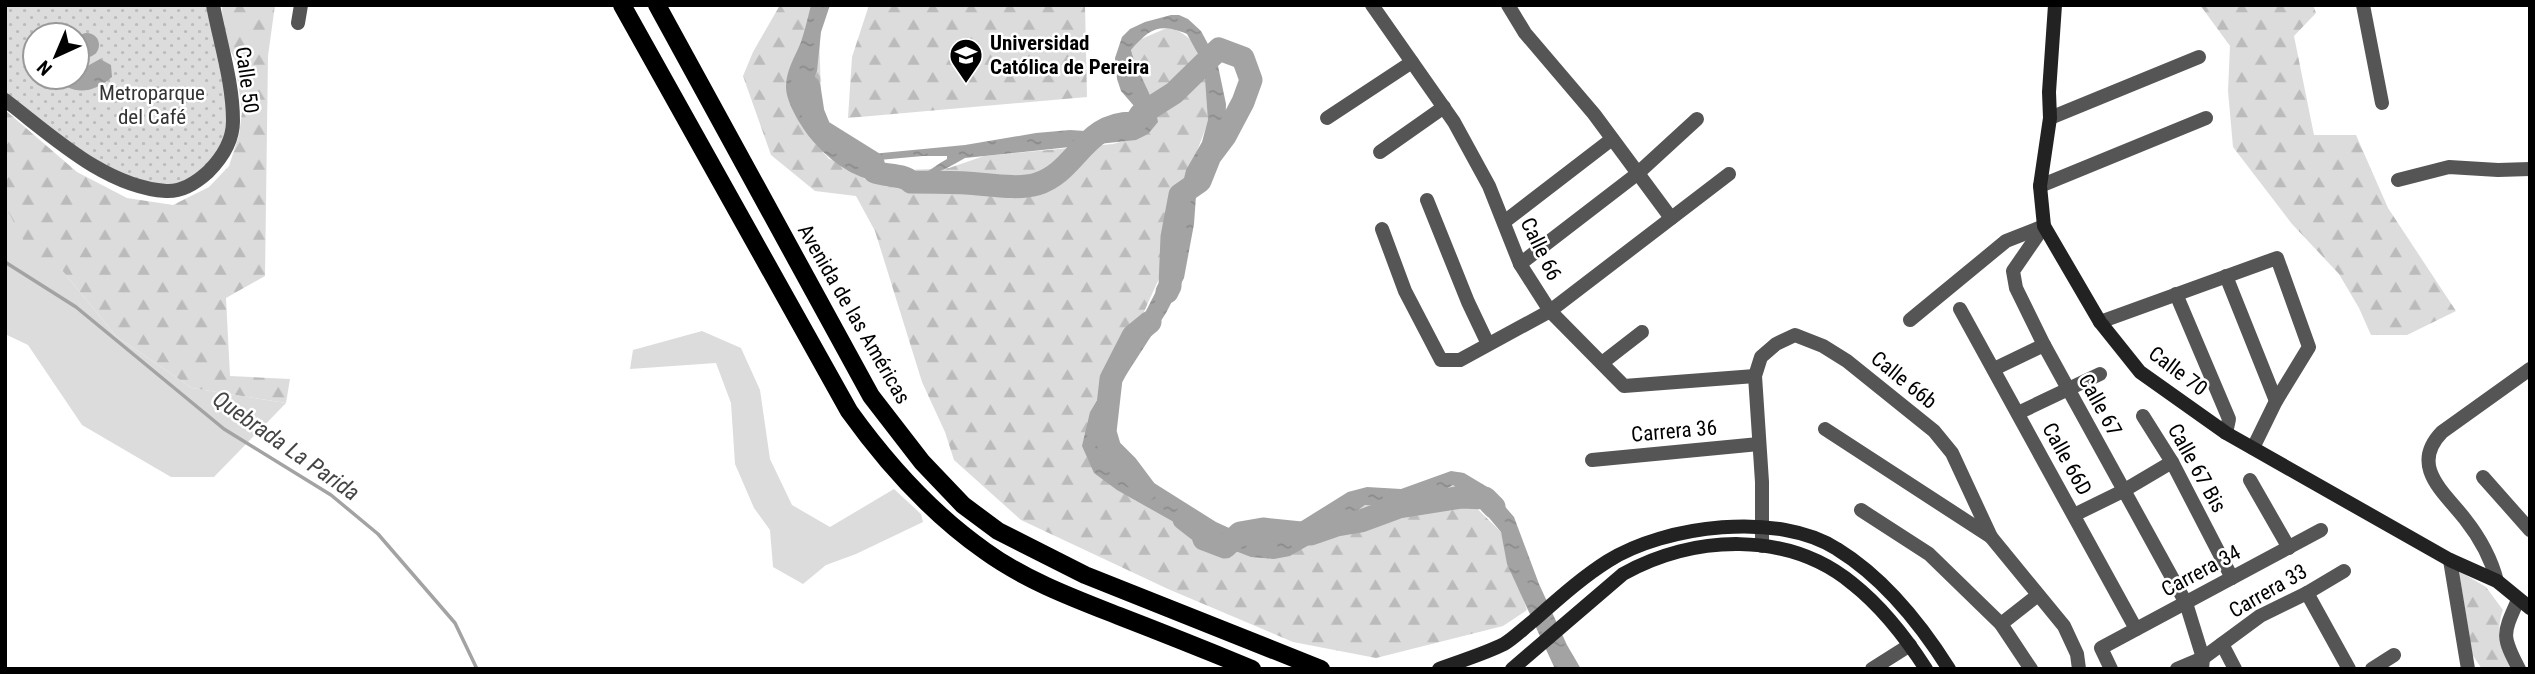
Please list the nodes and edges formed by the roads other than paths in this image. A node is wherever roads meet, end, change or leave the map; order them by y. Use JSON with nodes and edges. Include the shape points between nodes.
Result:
{"nodes":[{"id":1,"x":213,"y":5,"type":"edge"},
{"id":2,"x":301,"y":5,"type":"edge"},
{"id":3,"x":622,"y":5,"type":"edge"},
{"id":4,"x":657,"y":5,"type":"edge"},
{"id":5,"x":1372,"y":5,"type":"edge"},
{"id":6,"x":1508,"y":5,"type":"edge"},
{"id":7,"x":2055,"y":5,"type":"edge"},
{"id":8,"x":2363,"y":5,"type":"edge"},
{"id":9,"x":298,"y":23,"type":"dead end"},
{"id":10,"x":2199,"y":57,"type":"dead end"},
{"id":11,"x":1412,"y":62,"type":"junction"},
{"id":12,"x":5,"y":100,"type":"edge"},
{"id":13,"x":2382,"y":103,"type":"dead end"},
{"id":14,"x":1444,"y":107,"type":"junction"},
{"id":15,"x":1327,"y":118,"type":"dead end"},
{"id":16,"x":2050,"y":118,"type":"junction"},
{"id":17,"x":2206,"y":118,"type":"dead end"},
{"id":18,"x":1697,"y":119,"type":"dead end"},
{"id":19,"x":1612,"y":139,"type":"junction"},
{"id":20,"x":1380,"y":152,"type":"dead end"},
{"id":21,"x":2530,"y":169,"type":"edge"},
{"id":22,"x":1637,"y":174,"type":"junction"},
{"id":23,"x":1729,"y":174,"type":"dead end"},
{"id":24,"x":2398,"y":180,"type":"dead end"},
{"id":25,"x":2040,"y":186,"type":"junction"},
{"id":26,"x":1427,"y":200,"type":"dead end"},
{"id":27,"x":1671,"y":218,"type":"junction"},
{"id":28,"x":1504,"y":222,"type":"junction"},
{"id":29,"x":2044,"y":226,"type":"junction"},
{"id":30,"x":1382,"y":229,"type":"dead end"},
{"id":31,"x":1520,"y":264,"type":"junction"},
{"id":32,"x":2226,"y":276,"type":"junction"},
{"id":33,"x":2176,"y":294,"type":"junction"},
{"id":34,"x":1961,"y":309,"type":"dead end"},
{"id":35,"x":1550,"y":311,"type":"junction"},
{"id":36,"x":1910,"y":320,"type":"dead end"},
{"id":37,"x":2100,"y":323,"type":"junction"},
{"id":38,"x":1642,"y":332,"type":"dead end"},
{"id":39,"x":1489,"y":344,"type":"junction"},
{"id":40,"x":2044,"y":345,"type":"junction"},
{"id":41,"x":1602,"y":363,"type":"junction"},
{"id":42,"x":1994,"y":369,"type":"junction"},
{"id":43,"x":2530,"y":369,"type":"edge"},
{"id":44,"x":2100,"y":374,"type":"dead end"},
{"id":45,"x":1755,"y":376,"type":"junction"},
{"id":46,"x":2068,"y":389,"type":"junction"},
{"id":47,"x":2276,"y":401,"type":"junction"},
{"id":48,"x":2018,"y":413,"type":"junction"},
{"id":49,"x":2143,"y":416,"type":"dead end"},
{"id":50,"x":1825,"y":429,"type":"dead end"},
{"id":51,"x":2227,"y":433,"type":"junction"},
{"id":52,"x":1759,"y":444,"type":"junction"},
{"id":53,"x":2253,"y":448,"type":"junction"},
{"id":54,"x":1592,"y":460,"type":"dead end"},
{"id":55,"x":2172,"y":462,"type":"junction"},
{"id":56,"x":2483,"y":477,"type":"dead end"},
{"id":57,"x":2250,"y":480,"type":"dead end"},
{"id":58,"x":2123,"y":491,"type":"junction"},
{"id":59,"x":1861,"y":510,"type":"dead end"},
{"id":60,"x":2074,"y":515,"type":"junction"},
{"id":61,"x":1763,"y":529,"type":"junction"},
{"id":62,"x":2321,"y":530,"type":"dead end"},
{"id":63,"x":2530,"y":530,"type":"edge"},
{"id":64,"x":1991,"y":537,"type":"junction"},
{"id":65,"x":1762,"y":546,"type":"junction"},
{"id":66,"x":2289,"y":548,"type":"junction"},
{"id":67,"x":2450,"y":560,"type":"junction"},
{"id":68,"x":2344,"y":571,"type":"dead end"},
{"id":69,"x":2232,"y":578,"type":"junction"},
{"id":70,"x":2497,"y":581,"type":"junction"},
{"id":71,"x":2307,"y":593,"type":"junction"},
{"id":72,"x":2038,"y":596,"type":"junction"},
{"id":73,"x":2186,"y":603,"type":"junction"},
{"id":74,"x":2524,"y":604,"type":"edge"},
{"id":75,"x":1204,"y":622,"type":"junction"},
{"id":76,"x":2001,"y":624,"type":"junction"},
{"id":77,"x":2136,"y":629,"type":"junction"},
{"id":78,"x":1191,"y":644,"type":"junction"},
{"id":79,"x":2222,"y":644,"type":"junction"},
{"id":80,"x":1910,"y":645,"type":"junction"},
{"id":81,"x":2394,"y":655,"type":"dead end"},
{"id":82,"x":2203,"y":663,"type":"edge"},
{"id":83,"x":1455,"y":665,"type":"edge"},
{"id":84,"x":1515,"y":665,"type":"edge"},
{"id":85,"x":1252,"y":669,"type":"edge"},
{"id":86,"x":1321,"y":669,"type":"edge"},
{"id":87,"x":1439,"y":669,"type":"edge"},
{"id":88,"x":1872,"y":669,"type":"edge"},
{"id":89,"x":1926,"y":669,"type":"edge"},
{"id":90,"x":1948,"y":669,"type":"edge"},
{"id":91,"x":2031,"y":669,"type":"edge"},
{"id":92,"x":2079,"y":669,"type":"edge"},
{"id":93,"x":2111,"y":669,"type":"edge"},
{"id":94,"x":2177,"y":669,"type":"edge"},
{"id":95,"x":2235,"y":669,"type":"edge"},
{"id":96,"x":2349,"y":669,"type":"edge"},
{"id":97,"x":2371,"y":669,"type":"edge"},
{"id":98,"x":2468,"y":669,"type":"edge"},
{"id":99,"x":2519,"y":669,"type":"edge"}],
"edges":[{"from":1,"to":12,"type":"street","name":"Calle 50","via":[[233,123],[218,161],[193,184],[168,192],[135,185],[88,163]]},
{"from":2,"to":9,"type":"street"},
{"from":3,"to":78,"type":"main road","via":[[849,411],[884,457],[948,522],[995,558],[1075,599]]},
{"from":4,"to":75,"type":"main road","name":"Avenida de las Américas","via":[[871,396],[922,462],[963,505],[999,531],[1085,575]]},
{"from":5,"to":11,"type":"street","name":"Calle 66"},
{"from":6,"to":19,"type":"street","via":[[1525,33]]},
{"from":7,"to":16,"type":"main road","name":"Calle 70"},
{"from":8,"to":13,"type":"street"},
{"from":10,"to":16,"type":"street"},
{"from":11,"to":14,"type":"street","name":"Calle 66"},
{"from":11,"to":15,"type":"street"},
{"from":14,"to":20,"type":"street"},
{"from":14,"to":28,"type":"street","name":"Calle 66","via":[[1474,156]]},
{"from":16,"to":25,"type":"main road","name":"Calle 70"},
{"from":17,"to":25,"type":"street"},
{"from":18,"to":22,"type":"street"},
{"from":19,"to":22,"type":"street"},
{"from":19,"to":28,"type":"street"},
{"from":21,"to":24,"type":"street","via":[[2449,167]]},
{"from":22,"to":27,"type":"street"},
{"from":22,"to":31,"type":"street"},
{"from":23,"to":27,"type":"street"},
{"from":25,"to":29,"type":"main road","name":"Calle 70"},
{"from":26,"to":39,"type":"street"},
{"from":27,"to":35,"type":"street"},
{"from":28,"to":31,"type":"street","name":"Calle 66"},
{"from":29,"to":36,"type":"street","via":[[2006,241]]},
{"from":29,"to":37,"type":"main road","name":"Calle 70"},
{"from":29,"to":40,"type":"street","name":"Calle 67","via":[[2013,271],[2016,288]]},
{"from":30,"to":39,"type":"street","via":[[1405,291],[1441,360],[1460,360]]},
{"from":31,"to":35,"type":"street","name":"Calle 66"},
{"from":32,"to":33,"type":"street"},
{"from":32,"to":47,"type":"street"},
{"from":32,"to":47,"type":"street","via":[[2277,258],[2309,348]]},
{"from":33,"to":37,"type":"street"},
{"from":33,"to":51,"type":"street","via":[[2229,419]]},
{"from":34,"to":42,"type":"street","name":"Calle 66D"},
{"from":35,"to":39,"type":"street"},
{"from":35,"to":41,"type":"street","name":"Calle 66"},
{"from":37,"to":51,"type":"main road","name":"Calle 70","via":[[2140,372]]},
{"from":38,"to":41,"type":"street"},
{"from":40,"to":42,"type":"street"},
{"from":40,"to":46,"type":"street","name":"Calle 67"},
{"from":41,"to":45,"type":"street","name":"Calle 66","via":[[1624,386]]},
{"from":42,"to":48,"type":"street","name":"Calle 66D"},
{"from":43,"to":70,"type":"street","via":[[2442,432],[2428,454],[2432,477],[2485,550]]},
{"from":44,"to":46,"type":"street"},
{"from":45,"to":52,"type":"street"},
{"from":45,"to":64,"type":"street","name":"Calle 66b","via":[[1761,357],[1795,335],[1847,361],[1934,431],[1952,453]]},
{"from":46,"to":48,"type":"street"},
{"from":46,"to":58,"type":"street","name":"Calle 67"},
{"from":47,"to":53,"type":"street"},
{"from":48,"to":60,"type":"street","name":"Calle 66D"},
{"from":49,"to":55,"type":"street","name":"Calle 67 Bis"},
{"from":50,"to":64,"type":"street"},
{"from":51,"to":53,"type":"main road","name":"Calle 70"},
{"from":52,"to":54,"type":"street","name":"Carrera 36"},
{"from":52,"to":61,"type":"street"},
{"from":53,"to":67,"type":"main road","name":"Calle 70"},
{"from":55,"to":58,"type":"street"},
{"from":55,"to":69,"type":"street","name":"Calle 67 Bis"},
{"from":56,"to":63,"type":"street"},
{"from":57,"to":66,"type":"street"},
{"from":58,"to":60,"type":"street"},
{"from":58,"to":73,"type":"street","name":"Calle 67"},
{"from":59,"to":76,"type":"street","via":[[1929,554]]},
{"from":60,"to":77,"type":"street","name":"Calle 66D"},
{"from":61,"to":65,"type":"street"},
{"from":61,"to":83,"type":"main road","via":[[1720,526],[1634,547],[1589,574],[1505,643]]},
{"from":61,"to":90,"type":"main road","via":[[1815,537],[1846,555],[1892,594],[1927,634]]},
{"from":62,"to":66,"type":"street","name":"Carrera 34"},
{"from":64,"to":72,"type":"street"},
{"from":65,"to":80,"type":"main road","via":[[1806,556],[1853,584]]},
{"from":65,"to":84,"type":"main road","via":[[1726,543],[1684,549],[1642,564],[1602,591]]},
{"from":66,"to":69,"type":"street","name":"Carrera 34"},
{"from":67,"to":70,"type":"main road","name":"Calle 70"},
{"from":67,"to":98,"type":"street"},
{"from":68,"to":71,"type":"street","name":"Carrera 33"},
{"from":69,"to":73,"type":"street","name":"Carrera 34"},
{"from":70,"to":74,"type":"main road","name":"Calle 70"},
{"from":71,"to":79,"type":"street","name":"Carrera 33","via":[[2260,616]]},
{"from":71,"to":96,"type":"street"},
{"from":72,"to":76,"type":"street"},
{"from":72,"to":92,"type":"street","via":[[2064,625]]},
{"from":73,"to":77,"type":"street","name":"Carrera 34"},
{"from":73,"to":82,"type":"street","name":"Calle 67"},
{"from":74,"to":99,"type":"street","via":[[2505,631]]},
{"from":75,"to":78,"type":"main road","via":[[1195,629]]},
{"from":75,"to":86,"type":"main road","name":"Avenida de las Américas"},
{"from":76,"to":91,"type":"street"},
{"from":77,"to":93,"type":"street","name":"Carrera 34","via":[[2101,648]]},
{"from":78,"to":85,"type":"main road"},
{"from":79,"to":82,"type":"street","name":"Carrera 33"},
{"from":79,"to":95,"type":"street"},
{"from":80,"to":88,"type":"street"},
{"from":80,"to":89,"type":"main road"},
{"from":81,"to":97,"type":"street"},
{"from":82,"to":94,"type":"street","name":"Carrera 33"},
{"from":83,"to":87,"type":"main road"}]}
